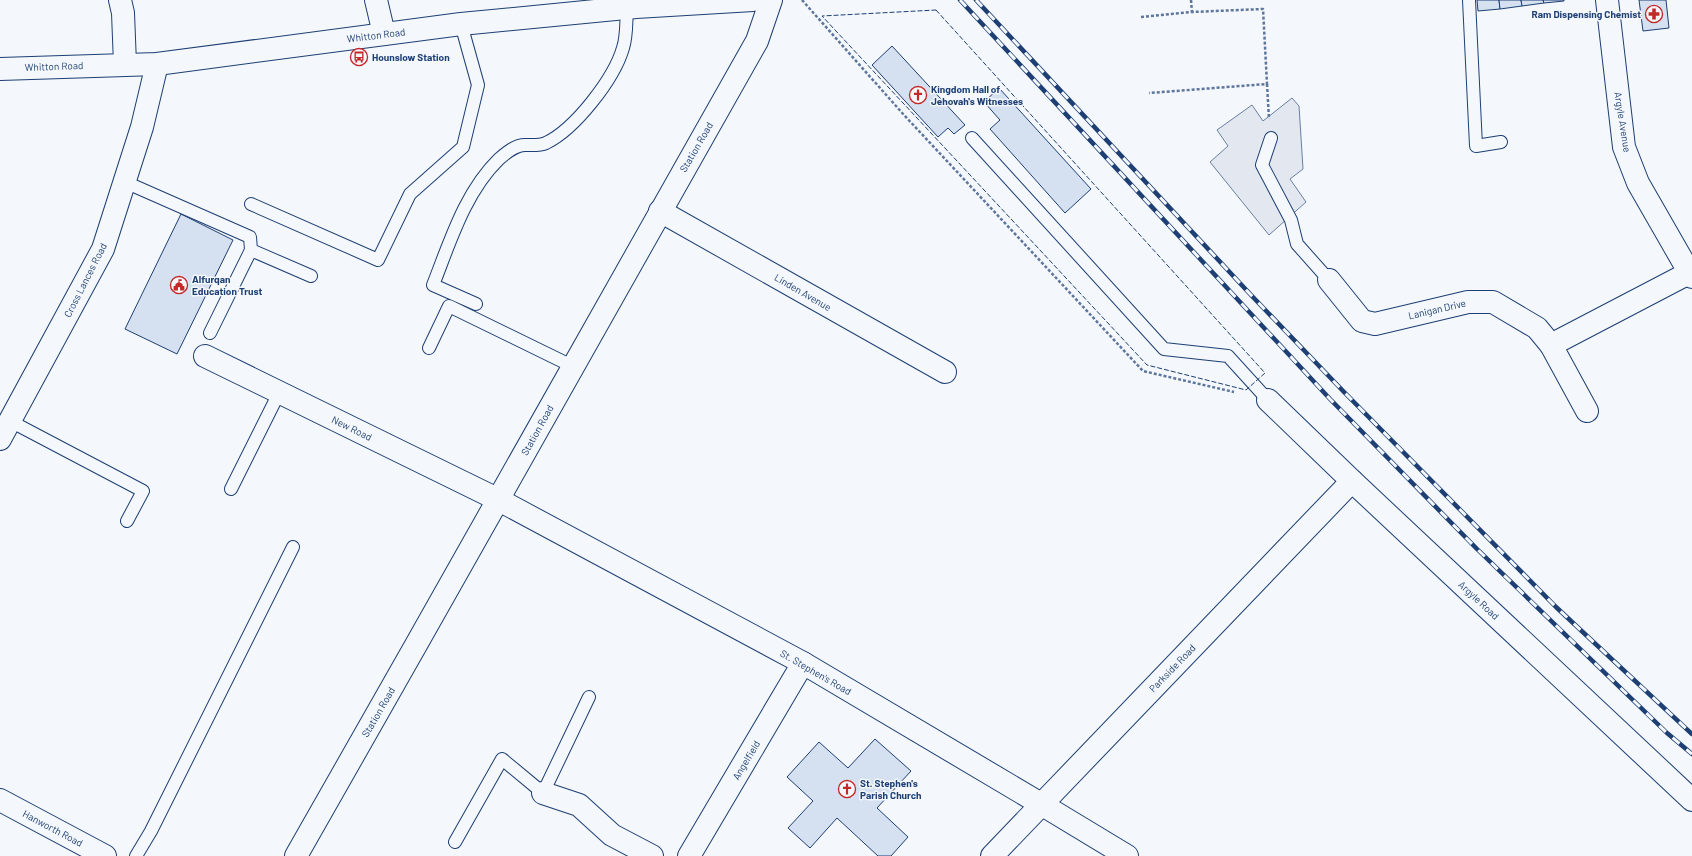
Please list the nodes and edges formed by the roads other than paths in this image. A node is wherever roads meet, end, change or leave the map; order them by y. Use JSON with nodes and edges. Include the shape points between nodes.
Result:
{"nodes":[{"id":1,"x":120,"y":0,"type":"edge"},
{"id":2,"x":376,"y":0,"type":"edge"},
{"id":3,"x":753,"y":0,"type":"edge"},
{"id":4,"x":771,"y":0,"type":"edge"},
{"id":5,"x":1469,"y":0,"type":"edge"},
{"id":6,"x":1607,"y":0,"type":"edge"},
{"id":7,"x":633,"y":5,"type":"edge"},
{"id":8,"x":460,"y":24,"type":"junction"},
{"id":9,"x":384,"y":34,"type":"junction"},
{"id":10,"x":125,"y":64,"type":"junction"},
{"id":11,"x":157,"y":64,"type":"junction"},
{"id":12,"x":0,"y":68,"type":"edge"},
{"id":13,"x":972,"y":138,"type":"dead end"},
{"id":14,"x":1270,"y":138,"type":"road end"},
{"id":15,"x":1501,"y":142,"type":"dead end"},
{"id":16,"x":124,"y":182,"type":"junction"},
{"id":17,"x":251,"y":204,"type":"dead end"},
{"id":18,"x":660,"y":211,"type":"junction"},
{"id":19,"x":251,"y":250,"type":"junction"},
{"id":20,"x":1691,"y":275,"type":"edge"},
{"id":21,"x":311,"y":276,"type":"dead end"},
{"id":22,"x":1329,"y":280,"type":"joint"},
{"id":23,"x":476,"y":304,"type":"dead end"},
{"id":24,"x":210,"y":333,"type":"dead end"},
{"id":25,"x":1551,"y":345,"type":"junction"},
{"id":26,"x":430,"y":348,"type":"dead end"},
{"id":27,"x":205,"y":356,"type":"dead end"},
{"id":28,"x":572,"y":366,"type":"junction"},
{"id":29,"x":945,"y":372,"type":"dead end"},
{"id":30,"x":279,"y":393,"type":"junction"},
{"id":31,"x":1268,"y":400,"type":"joint"},
{"id":32,"x":1587,"y":411,"type":"dead end"},
{"id":33,"x":5,"y":430,"type":"edge"},
{"id":34,"x":1352,"y":481,"type":"junction"},
{"id":35,"x":231,"y":489,"type":"dead end"},
{"id":36,"x":499,"y":500,"type":"junction"},
{"id":37,"x":127,"y":521,"type":"dead end"},
{"id":38,"x":293,"y":547,"type":"dead end"},
{"id":39,"x":803,"y":663,"type":"junction"},
{"id":40,"x":589,"y":697,"type":"dead end"},
{"id":41,"x":543,"y":792,"type":"junction"},
{"id":42,"x":0,"y":800,"type":"edge"},
{"id":43,"x":1692,"y":800,"type":"edge"},
{"id":44,"x":1042,"y":804,"type":"junction"},
{"id":45,"x":455,"y":842,"type":"dead end"},
{"id":46,"x":105,"y":856,"type":"edge"},
{"id":47,"x":136,"y":856,"type":"edge"},
{"id":48,"x":296,"y":856,"type":"edge"},
{"id":49,"x":652,"y":856,"type":"edge"},
{"id":50,"x":689,"y":856,"type":"edge"},
{"id":51,"x":992,"y":856,"type":"edge"},
{"id":52,"x":1127,"y":856,"type":"edge"}],
"edges":[{"from":1,"to":10,"type":"street"},
{"from":2,"to":9,"type":"street"},
{"from":3,"to":7,"type":"street","name":"Whitton Road"},
{"from":4,"to":18,"type":"street","name":"Station Road","via":[[757,41]]},
{"from":5,"to":15,"type":"lane","via":[[1476,146]]},
{"from":6,"to":20,"type":"street","name":"Argyle Avenue","via":[[1624,148],[1638,183]]},
{"from":7,"to":8,"type":"street","name":"Whitton Road"},
{"from":7,"to":23,"type":"lane","via":[[624,46],[600,93],[562,131],[546,143],[516,147],[499,160],[484,177],[463,212],[433,285]]},
{"from":8,"to":9,"type":"street","name":"Whitton Road"},
{"from":8,"to":17,"type":"lane","via":[[478,85],[464,147],[410,194],[378,260]]},
{"from":9,"to":11,"type":"street","name":"Whitton Road"},
{"from":10,"to":11,"type":"street","name":"Whitton Road"},
{"from":10,"to":12,"type":"street","name":"Whitton Road"},
{"from":11,"to":16,"type":"street","name":"Cross Lances Road","via":[[142,127]]},
{"from":13,"to":31,"type":"lane","via":[[1164,349],[1228,356]]},
{"from":14,"to":22,"type":"lane","via":[[1262,165],[1291,220],[1297,244]]},
{"from":16,"to":19,"type":"lane","via":[[250,237]]},
{"from":16,"to":33,"type":"street","name":"Cross Lances Road","via":[[103,249]]},
{"from":18,"to":28,"type":"street","name":"Station Road"},
{"from":18,"to":29,"type":"street","name":"Linden Avenue"},
{"from":19,"to":21,"type":"lane"},
{"from":19,"to":24,"type":"lane"},
{"from":20,"to":25,"type":"street"},
{"from":22,"to":25,"type":"street","name":"Lanigan Drive","via":[[1362,321],[1375,324],[1468,302],[1493,302],[1537,328]]},
{"from":25,"to":32,"type":"street","name":"Lanigan Drive"},
{"from":26,"to":28,"type":"lane","via":[[449,306]]},
{"from":27,"to":30,"type":"street","name":"New Road"},
{"from":28,"to":36,"type":"street","name":"Station Road"},
{"from":30,"to":35,"type":"lane"},
{"from":30,"to":36,"type":"street","name":"New Road"},
{"from":31,"to":34,"type":"street","name":"Argyle Road"},
{"from":33,"to":37,"type":"lane","via":[[143,491]]},
{"from":34,"to":43,"type":"street","name":"Argyle Road"},
{"from":34,"to":44,"type":"street","name":"Parkside Road"},
{"from":36,"to":39,"type":"street","name":"St. Stephen's Road"},
{"from":36,"to":48,"type":"street","name":"Station Road"},
{"from":38,"to":47,"type":"lane","via":[[151,831]]},
{"from":39,"to":44,"type":"street","name":"St. Stephen's Road"},
{"from":39,"to":50,"type":"street","name":"Angelfield"},
{"from":40,"to":41,"type":"lane"},
{"from":41,"to":45,"type":"lane","via":[[502,759]]},
{"from":41,"to":49,"type":"street","via":[[579,805],[612,835]]},
{"from":42,"to":46,"type":"street","name":"Hanworth Road"},
{"from":44,"to":51,"type":"street","name":"Parkside Road"},
{"from":44,"to":52,"type":"street","name":"St. Stephen's Road"}]}
